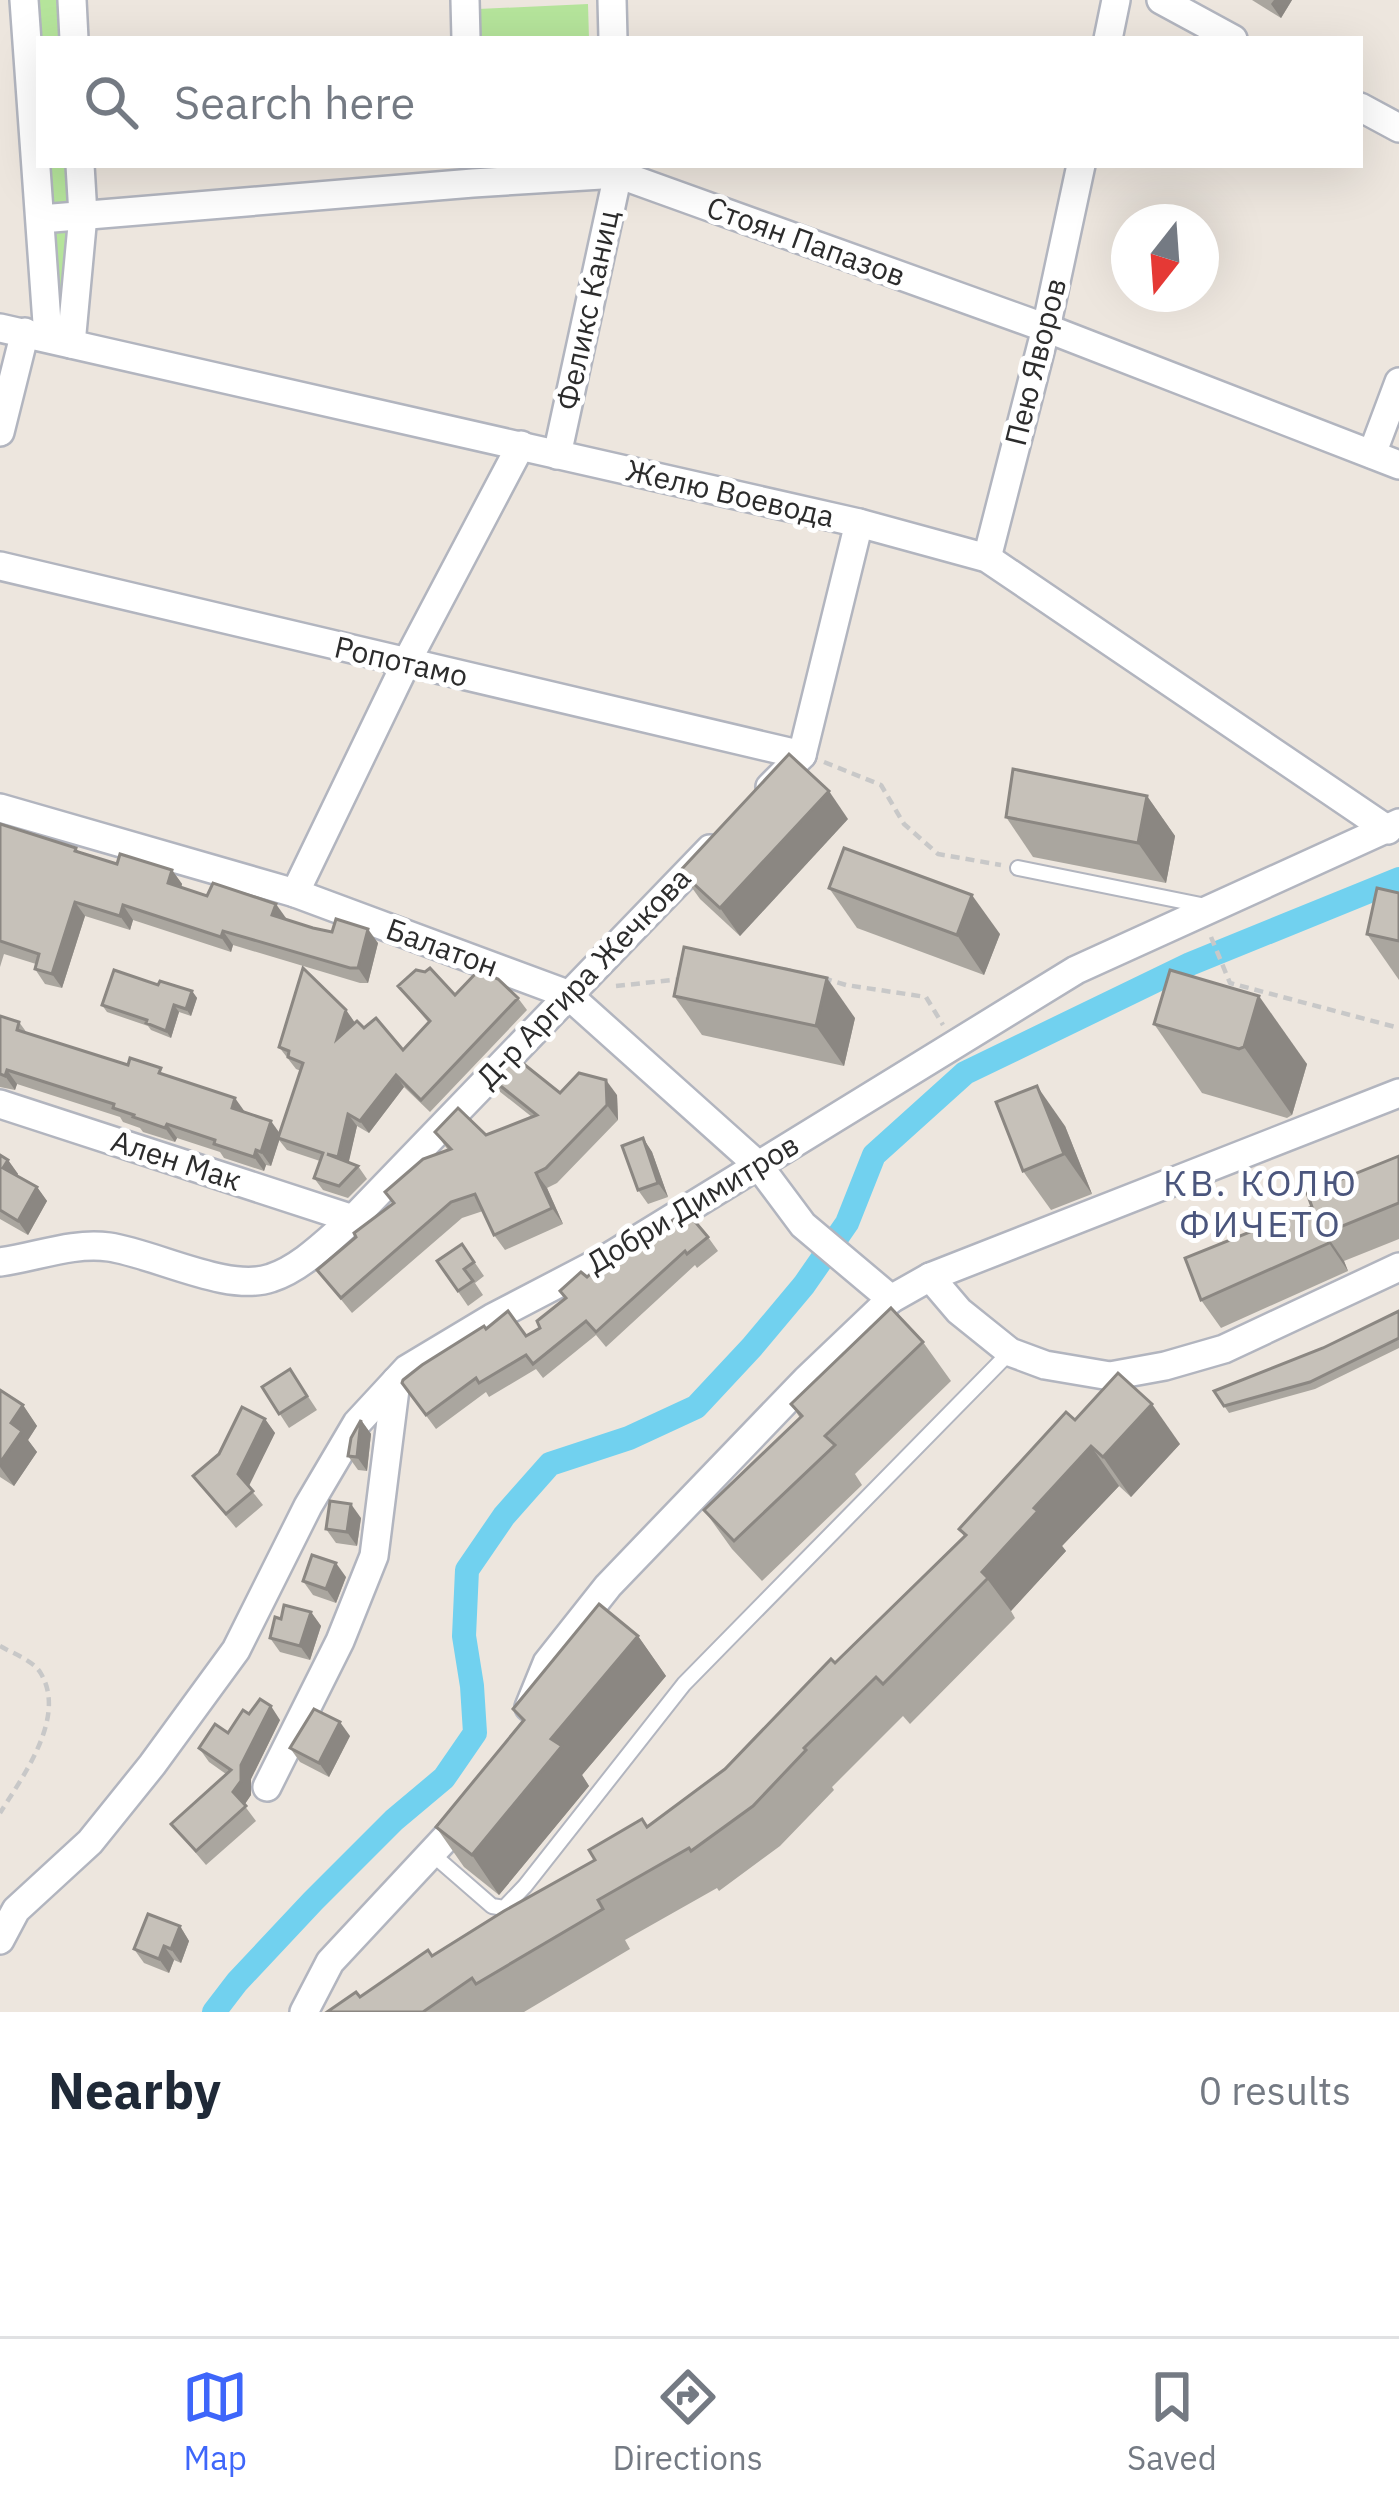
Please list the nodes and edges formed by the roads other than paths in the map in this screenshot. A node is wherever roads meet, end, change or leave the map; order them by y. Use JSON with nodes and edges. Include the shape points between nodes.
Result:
{"nodes":[{"id":1,"x":24,"y":0,"type":"edge"},
{"id":2,"x":72,"y":0,"type":"edge"},
{"id":3,"x":464,"y":0,"type":"edge"},
{"id":4,"x":612,"y":0,"type":"edge"},
{"id":5,"x":1116,"y":0,"type":"edge"},
{"id":6,"x":1161,"y":0,"type":"edge"},
{"id":7,"x":74,"y":36,"type":"edge"},
{"id":8,"x":466,"y":36,"type":"edge"},
{"id":9,"x":613,"y":36,"type":"edge"},
{"id":10,"x":1109,"y":36,"type":"edge"},
{"id":11,"x":1227,"y":36,"type":"edge"},
{"id":12,"x":1363,"y":109,"type":"edge"},
{"id":13,"x":1399,"y":128,"type":"edge"},
{"id":14,"x":36,"y":155,"type":"edge"},
{"id":15,"x":37,"y":168,"type":"edge"},
{"id":16,"x":80,"y":168,"type":"edge"},
{"id":17,"x":1080,"y":168,"type":"edge"},
{"id":18,"x":617,"y":170,"type":"edge"},
{"id":19,"x":473,"y":174,"type":"edge"},
{"id":20,"x":82,"y":215,"type":"junction"},
{"id":21,"x":41,"y":219,"type":"junction"},
{"id":22,"x":1046,"y":328,"type":"junction"},
{"id":23,"x":36,"y":335,"type":"edge"},
{"id":24,"x":1399,"y":382,"type":"edge"},
{"id":25,"x":0,"y":433,"type":"edge"},
{"id":26,"x":521,"y":446,"type":"junction"},
{"id":27,"x":1372,"y":454,"type":"junction"},
{"id":28,"x":557,"y":455,"type":"junction"},
{"id":29,"x":1399,"y":465,"type":"edge"},
{"id":30,"x":859,"y":523,"type":"junction"},
{"id":31,"x":987,"y":557,"type":"junction"},
{"id":32,"x":0,"y":566,"type":"edge"},
{"id":33,"x":406,"y":663,"type":"junction"},
{"id":34,"x":802,"y":755,"type":"junction"},
{"id":35,"x":758,"y":800,"type":"edge"},
{"id":36,"x":0,"y":808,"type":"edge"},
{"id":37,"x":1393,"y":827,"type":"edge"},
{"id":38,"x":726,"y":832,"type":"edge"},
{"id":39,"x":1018,"y":868,"type":"road end"},
{"id":40,"x":295,"y":893,"type":"junction"},
{"id":41,"x":1212,"y":918,"type":"junction"},
{"id":42,"x":567,"y":994,"type":"junction"},
{"id":43,"x":1399,"y":1093,"type":"edge"},
{"id":44,"x":0,"y":1104,"type":"edge"},
{"id":45,"x":759,"y":1166,"type":"junction"},
{"id":46,"x":352,"y":1219,"type":"junction"},
{"id":47,"x":0,"y":1262,"type":"edge"},
{"id":48,"x":1399,"y":1267,"type":"edge"},
{"id":49,"x":930,"y":1277,"type":"junction"},
{"id":50,"x":892,"y":1299,"type":"junction"},
{"id":51,"x":1010,"y":1352,"type":"junction"},
{"id":52,"x":396,"y":1381,"type":"junction"},
{"id":53,"x":515,"y":1738,"type":"edge"},
{"id":54,"x":267,"y":1787,"type":"dead end"},
{"id":55,"x":478,"y":1797,"type":"edge"},
{"id":56,"x":431,"y":1853,"type":"junction"},
{"id":57,"x":523,"y":1913,"type":"edge"},
{"id":58,"x":503,"y":1925,"type":"edge"},
{"id":59,"x":0,"y":1940,"type":"edge"},
{"id":60,"x":304,"y":2012,"type":"edge"}],
"edges":[{"from":1,"to":14,"type":"street"},
{"from":2,"to":7,"type":"street"},
{"from":3,"to":8,"type":"street"},
{"from":4,"to":9,"type":"street"},
{"from":5,"to":10,"type":"street"},
{"from":6,"to":11,"type":"street"},
{"from":12,"to":13,"type":"street"},
{"from":15,"to":21,"type":"street"},
{"from":16,"to":20,"type":"street"},
{"from":17,"to":22,"type":"street","name":"Пею Яворов"},
{"from":18,"to":19,"type":"street","name":"Стоян Папазов"},
{"from":18,"to":22,"type":"street","name":"Стоян Папазов"},
{"from":18,"to":28,"type":"street","name":"Феликс Каниц"},
{"from":19,"to":20,"type":"street","name":"Стоян Папазов"},
{"from":20,"to":21,"type":"street","name":"Стоян Папазов"},
{"from":20,"to":23,"type":"street"},
{"from":21,"to":23,"type":"street"},
{"from":22,"to":27,"type":"street","name":"Стоян Папазов"},
{"from":22,"to":31,"type":"street","name":"Пею Яворов"},
{"from":23,"to":25,"type":"street"},
{"from":23,"to":26,"type":"street","name":"Желю Воевода"},
{"from":24,"to":27,"type":"street"},
{"from":26,"to":28,"type":"street","name":"Желю Воевода"},
{"from":26,"to":33,"type":"street"},
{"from":27,"to":29,"type":"street","name":"Стоян Папазов"},
{"from":28,"to":30,"type":"street","name":"Желю Воевода"},
{"from":30,"to":31,"type":"street","name":"Желю Воевода"},
{"from":30,"to":34,"type":"street"},
{"from":31,"to":37,"type":"street","name":"Желю Воевода"},
{"from":32,"to":33,"type":"street","name":"Ропотамо"},
{"from":33,"to":34,"type":"street","name":"Ропотамо"},
{"from":33,"to":40,"type":"street"},
{"from":34,"to":35,"type":"street"},
{"from":36,"to":40,"type":"street","name":"Балатон"},
{"from":37,"to":41,"type":"street","name":"Добри Димитров"},
{"from":38,"to":42,"type":"street","name":"Д-р Аргира Жечкова"},
{"from":39,"to":41,"type":"lane"},
{"from":40,"to":42,"type":"street","name":"Балатон"},
{"from":41,"to":45,"type":"street","name":"Добри Димитров","via":[[1076,970]]},
{"from":42,"to":45,"type":"street","name":"Балатон"},
{"from":42,"to":46,"type":"street","name":"Д-р Аргира Жечкова"},
{"from":43,"to":49,"type":"street"},
{"from":44,"to":46,"type":"street","name":"Ален Мак"},
{"from":45,"to":50,"type":"street","name":"Балатон","via":[[803,1225]]},
{"from":45,"to":52,"type":"street","name":"Добри Димитров"},
{"from":46,"to":47,"type":"street","name":"Д-р Аргира Жечкова","via":[[299,1263],[246,1284],[99,1246]]},
{"from":48,"to":51,"type":"street","via":[[1224,1349],[1105,1383]]},
{"from":49,"to":50,"type":"street"},
{"from":49,"to":51,"type":"street"},
{"from":50,"to":53,"type":"street","via":[[608,1586],[547,1663]]},
{"from":51,"to":56,"type":"lane","via":[[684,1684],[505,1908],[492,1906]]},
{"from":52,"to":54,"type":"street","via":[[374,1556]]},
{"from":52,"to":59,"type":"street","name":"Добри Димитров","via":[[357,1424],[308,1506],[236,1650],[90,1842],[16,1910]]},
{"from":55,"to":56,"type":"street"},
{"from":56,"to":60,"type":"street","via":[[330,1962]]},
{"from":57,"to":58,"type":"lane"}]}
